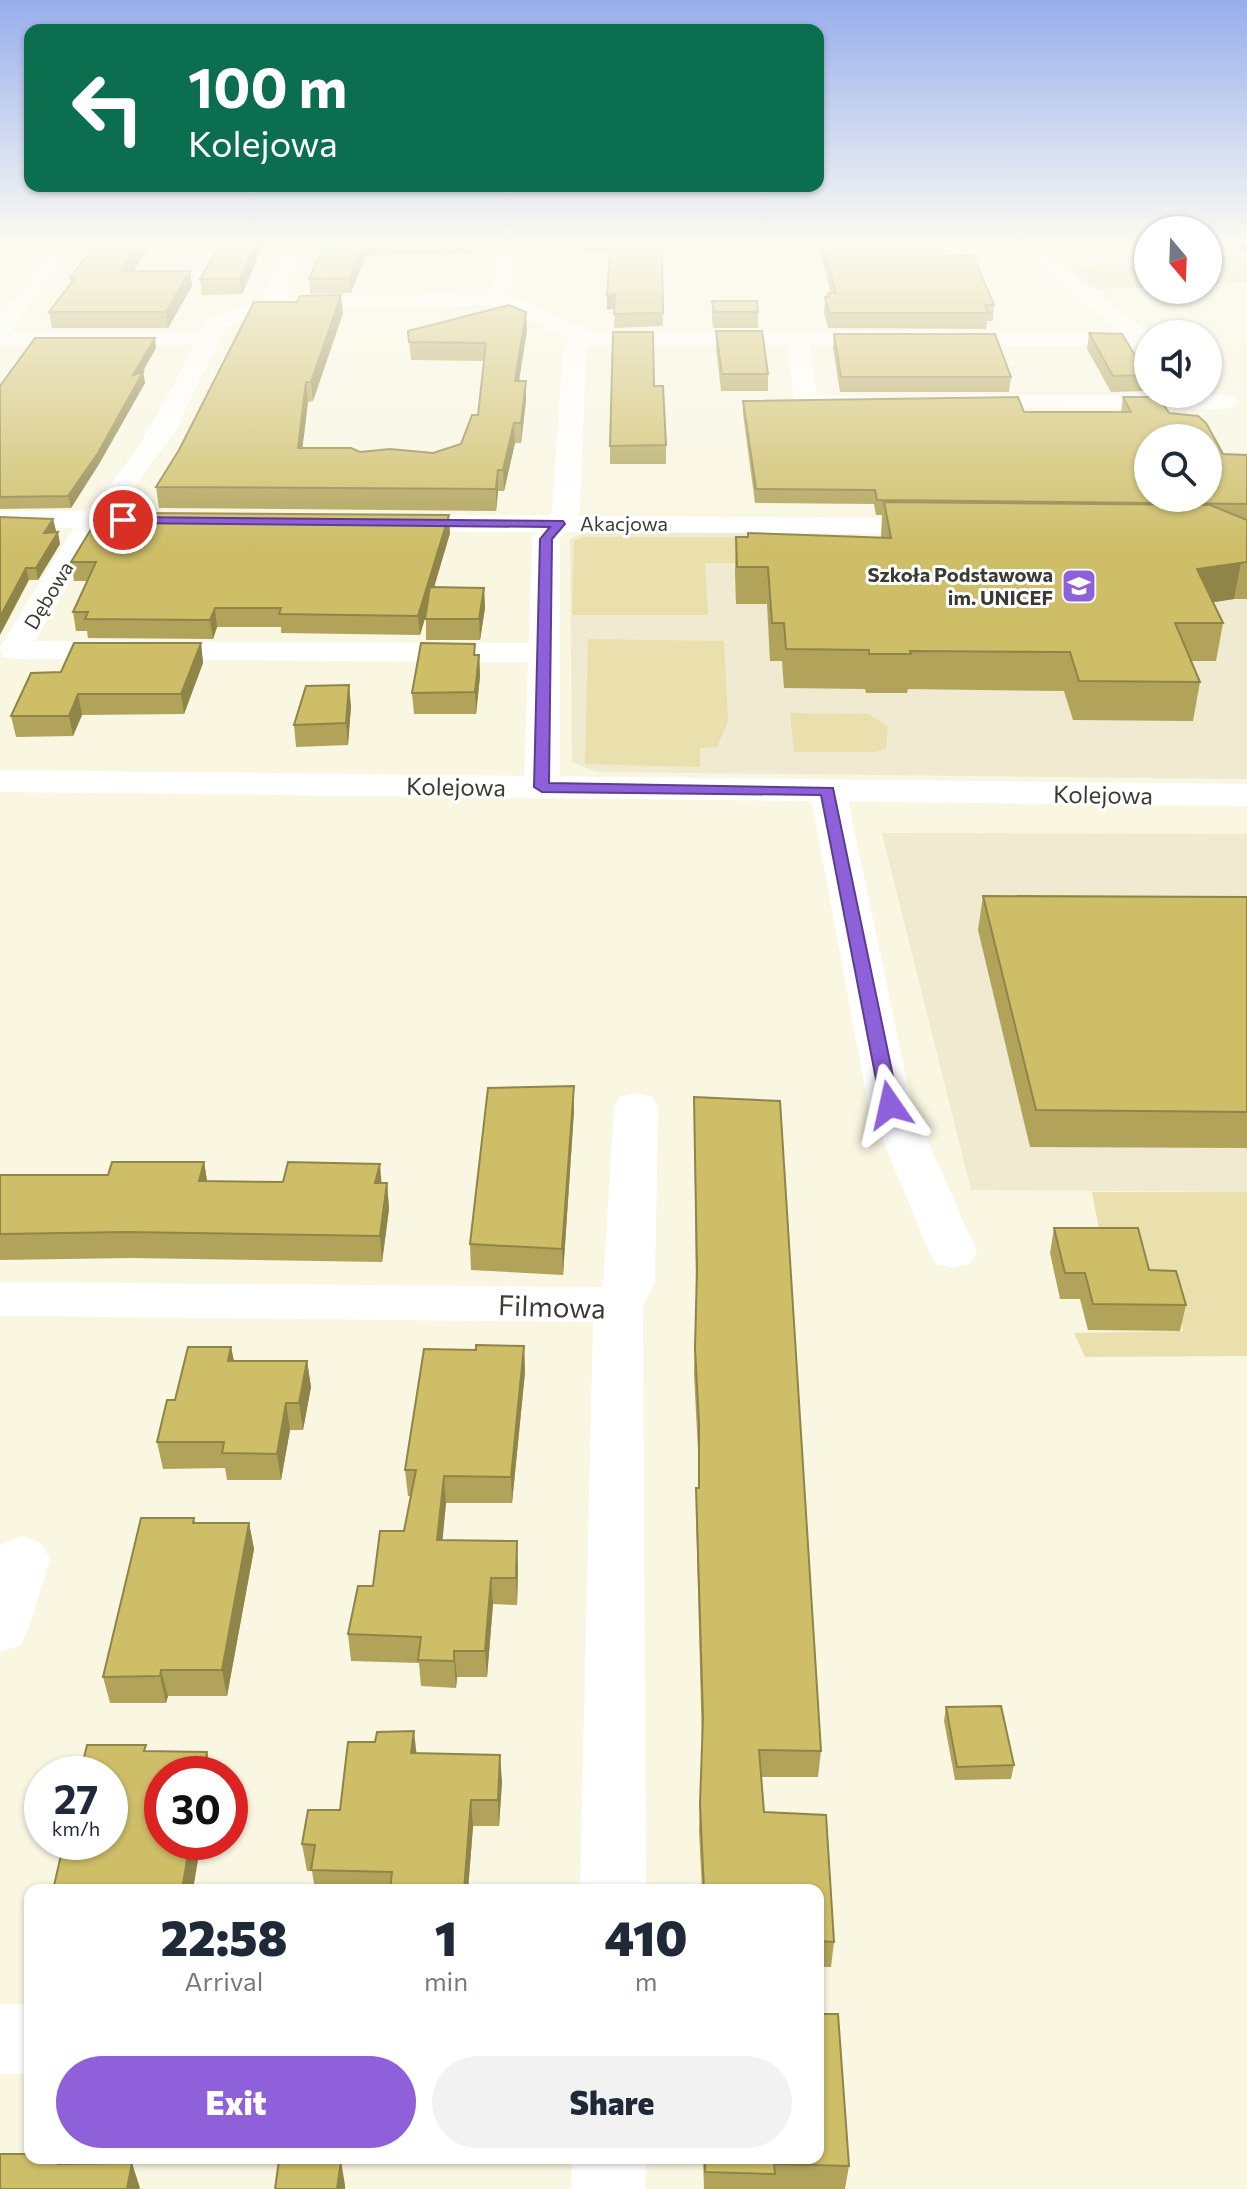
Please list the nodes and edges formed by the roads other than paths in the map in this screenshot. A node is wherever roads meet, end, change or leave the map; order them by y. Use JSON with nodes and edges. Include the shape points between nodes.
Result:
{"nodes":[{"id":1,"x":203,"y":345,"type":"edge"},
{"id":2,"x":578,"y":345,"type":"edge"},
{"id":3,"x":799,"y":345,"type":"edge"},
{"id":4,"x":1134,"y":398,"type":"edge"},
{"id":5,"x":1222,"y":400,"type":"edge"},
{"id":6,"x":883,"y":402,"type":"edge"},
{"id":7,"x":945,"y":402,"type":"edge"},
{"id":8,"x":1247,"y":419,"type":"edge"},
{"id":9,"x":0,"y":519,"type":"edge"},
{"id":10,"x":93,"y":520,"type":"junction"},
{"id":11,"x":233,"y":521,"type":"edge"},
{"id":12,"x":357,"y":523,"type":"edge"},
{"id":13,"x":559,"y":524,"type":"junction"},
{"id":14,"x":965,"y":527,"type":"edge"},
{"id":15,"x":545,"y":653,"type":"junction"},
{"id":16,"x":0,"y":781,"type":"edge"},
{"id":17,"x":542,"y":787,"type":"junction"},
{"id":18,"x":828,"y":791,"type":"junction"},
{"id":19,"x":1247,"y":795,"type":"edge"},
{"id":20,"x":636,"y":1107,"type":"dead end"},
{"id":21,"x":953,"y":1252,"type":"dead end"},
{"id":22,"x":0,"y":1299,"type":"edge"},
{"id":23,"x":618,"y":1305,"type":"junction"},
{"id":24,"x":21,"y":1559,"type":"dead end"},
{"id":25,"x":0,"y":1628,"type":"edge"},
{"id":26,"x":613,"y":1884,"type":"edge"},
{"id":27,"x":0,"y":2039,"type":"edge"},
{"id":28,"x":24,"y":2039,"type":"edge"},
{"id":29,"x":609,"y":2164,"type":"edge"},
{"id":30,"x":608,"y":2189,"type":"edge"}],
"edges":[{"from":1,"to":10,"type":"street","name":"Dębowa","via":[[163,430],[116,497]]},
{"from":2,"to":13,"type":"street","via":[[566,511]]},
{"from":3,"to":6,"type":"street","via":[[806,402]]},
{"from":4,"to":7,"type":"street"},
{"from":5,"to":8,"type":"street"},
{"from":9,"to":10,"type":"street"},
{"from":10,"to":11,"type":"street"},
{"from":10,"to":15,"type":"street","name":"Dębowa","via":[[14,650]]},
{"from":12,"to":13,"type":"street","name":"Akacjowa"},
{"from":13,"to":14,"type":"street","name":"Akacjowa"},
{"from":13,"to":15,"type":"street","via":[[546,539]]},
{"from":15,"to":17,"type":"street"},
{"from":16,"to":17,"type":"street","name":"Kolejowa"},
{"from":17,"to":18,"type":"street","name":"Kolejowa"},
{"from":18,"to":19,"type":"street","name":"Kolejowa"},
{"from":18,"to":21,"type":"street","via":[[890,1105]]},
{"from":20,"to":23,"type":"street","via":[[630,1283]]},
{"from":22,"to":23,"type":"street","name":"Filmowa"},
{"from":23,"to":26,"type":"street","name":"Filmowa"},
{"from":24,"to":25,"type":"street"},
{"from":27,"to":28,"type":"street"},
{"from":29,"to":30,"type":"street"}]}
